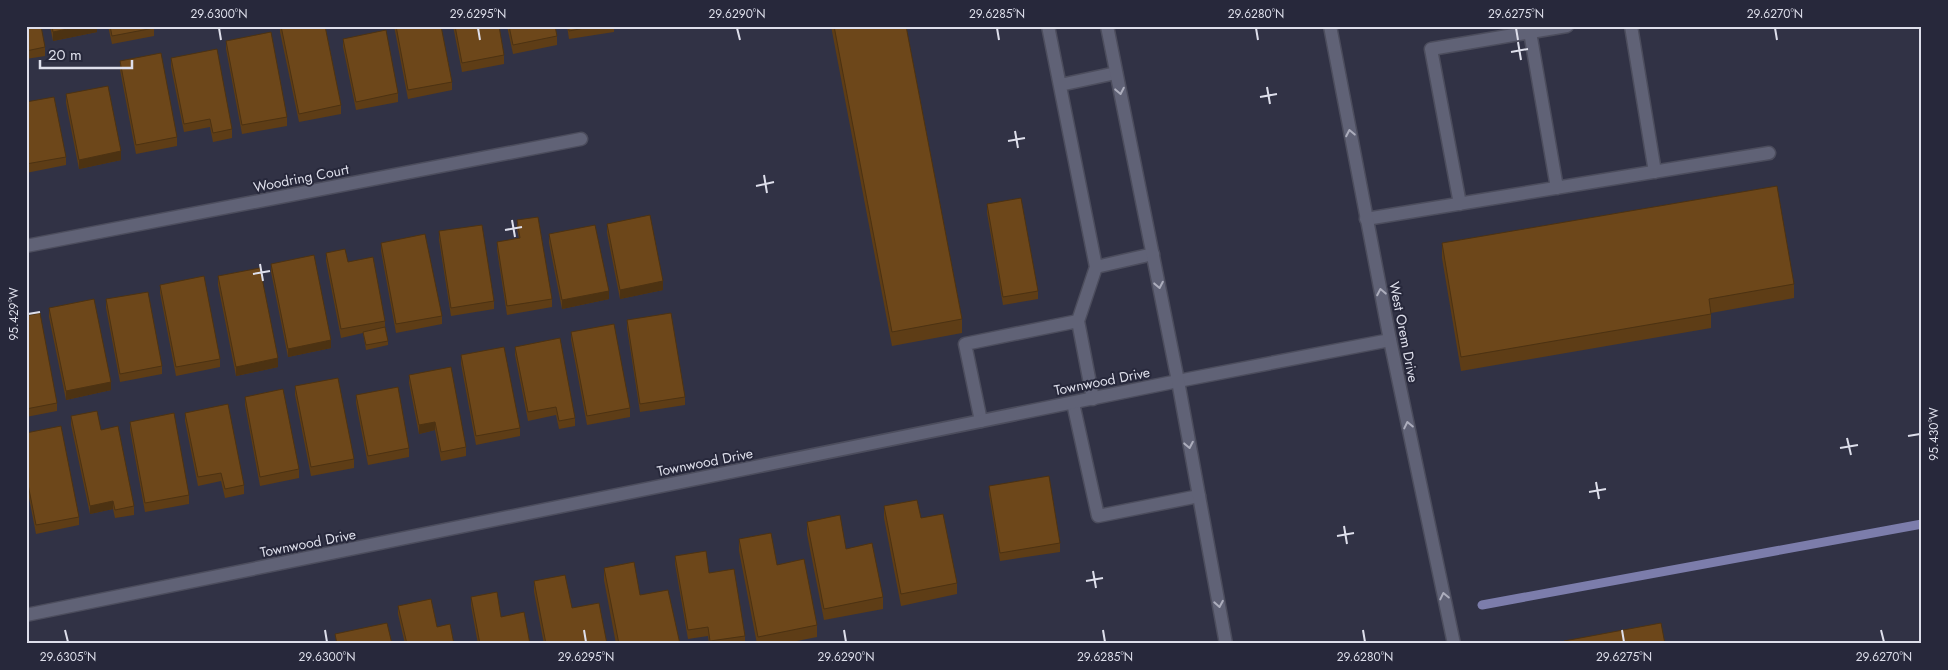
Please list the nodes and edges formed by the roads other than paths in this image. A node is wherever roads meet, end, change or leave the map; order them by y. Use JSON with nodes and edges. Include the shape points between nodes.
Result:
{"nodes":[{"id":1,"x":1048,"y":26,"type":"edge"},
{"id":2,"x":1108,"y":26,"type":"edge"},
{"id":3,"x":1330,"y":26,"type":"edge"},
{"id":4,"x":1568,"y":26,"type":"edge"},
{"id":5,"x":1631,"y":26,"type":"edge"},
{"id":6,"x":1530,"y":32,"type":"junction"},
{"id":7,"x":1116,"y":73,"type":"junction"},
{"id":8,"x":1060,"y":85,"type":"junction"},
{"id":9,"x":581,"y":139,"type":"dead end"},
{"id":10,"x":1769,"y":153,"type":"dead end"},
{"id":11,"x":1655,"y":172,"type":"junction"},
{"id":12,"x":1557,"y":188,"type":"junction"},
{"id":13,"x":1460,"y":204,"type":"junction"},
{"id":14,"x":1366,"y":219,"type":"junction"},
{"id":15,"x":26,"y":246,"type":"edge"},
{"id":16,"x":1153,"y":254,"type":"junction"},
{"id":17,"x":1096,"y":267,"type":"junction"},
{"id":18,"x":1078,"y":320,"type":"junction"},
{"id":19,"x":1390,"y":340,"type":"junction"},
{"id":20,"x":1178,"y":381,"type":"junction"},
{"id":21,"x":1093,"y":399,"type":"junction"},
{"id":22,"x":1073,"y":402,"type":"junction"},
{"id":23,"x":981,"y":422,"type":"junction"},
{"id":24,"x":1199,"y":496,"type":"junction"},
{"id":25,"x":26,"y":615,"type":"edge"},
{"id":26,"x":1226,"y":644,"type":"edge"},
{"id":27,"x":1454,"y":644,"type":"edge"}],
"edges":[{"from":1,"to":8,"type":"street"},
{"from":2,"to":7,"type":"street"},
{"from":14,"to":3,"type":"street","name":"West Orem Drive","one_way":true},
{"from":4,"to":6,"type":"street"},
{"from":5,"to":11,"type":"street"},
{"from":6,"to":12,"type":"street"},
{"from":6,"to":13,"type":"street","via":[[1431,49]]},
{"from":7,"to":8,"type":"street"},
{"from":7,"to":16,"type":"street","one_way":true},
{"from":8,"to":17,"type":"street"},
{"from":9,"to":15,"type":"street","name":"Woodring Court"},
{"from":10,"to":11,"type":"street"},
{"from":11,"to":12,"type":"street"},
{"from":12,"to":13,"type":"street"},
{"from":13,"to":14,"type":"street"},
{"from":19,"to":14,"type":"street","name":"West Orem Drive","one_way":true},
{"from":16,"to":17,"type":"street"},
{"from":16,"to":20,"type":"street","one_way":true},
{"from":17,"to":18,"type":"street"},
{"from":18,"to":21,"type":"street"},
{"from":18,"to":23,"type":"street","via":[[965,344]]},
{"from":19,"to":20,"type":"street","name":"Townwood Drive"},
{"from":27,"to":19,"type":"street","name":"West Orem Drive","one_way":true},
{"from":20,"to":21,"type":"street","name":"Townwood Drive"},
{"from":20,"to":24,"type":"street","one_way":true},
{"from":21,"to":22,"type":"street","name":"Townwood Drive"},
{"from":22,"to":23,"type":"street","name":"Townwood Drive"},
{"from":22,"to":24,"type":"street","via":[[1098,516]]},
{"from":23,"to":25,"type":"street","name":"Townwood Drive"},
{"from":24,"to":26,"type":"street","one_way":true}]}
